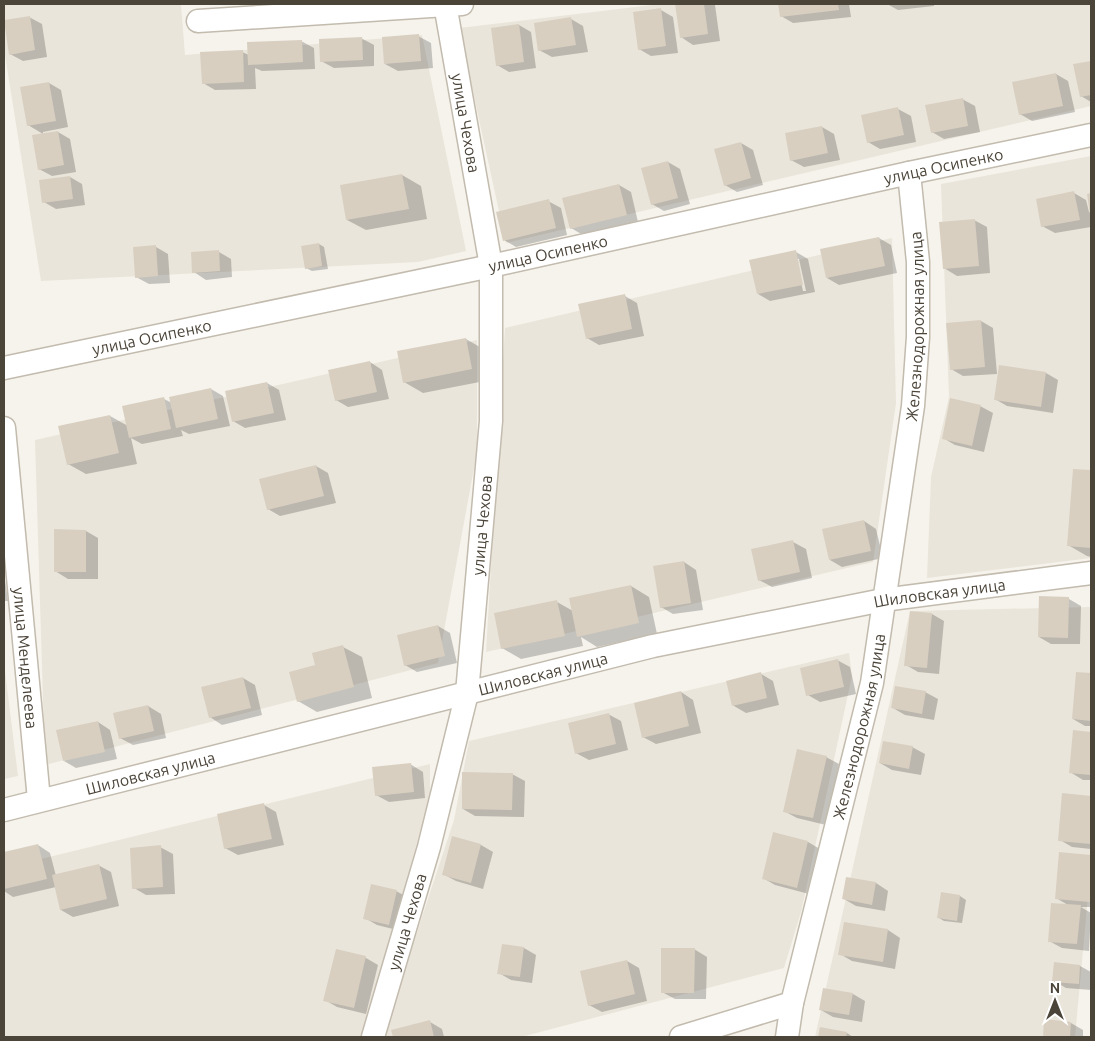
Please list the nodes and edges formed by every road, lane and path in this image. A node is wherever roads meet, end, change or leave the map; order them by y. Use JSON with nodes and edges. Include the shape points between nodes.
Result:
{"nodes":[{"id":1,"x":451,"y":4,"type":"edge"},
{"id":2,"x":198,"y":21,"type":"dead end"},
{"id":3,"x":1091,"y":135,"type":"edge"},
{"id":4,"x":910,"y":173,"type":"junction"},
{"id":5,"x":491,"y":266,"type":"junction"},
{"id":6,"x":4,"y":368,"type":"edge"},
{"id":7,"x":4,"y":428,"type":"edge"},
{"id":8,"x":1091,"y":573,"type":"edge"},
{"id":9,"x":883,"y":600,"type":"junction"},
{"id":10,"x":467,"y":693,"type":"junction"},
{"id":11,"x":39,"y":800,"type":"junction"},
{"id":12,"x":4,"y":810,"type":"edge"},
{"id":13,"x":792,"y":1003,"type":"junction"},
{"id":14,"x":373,"y":1037,"type":"edge"},
{"id":15,"x":681,"y":1037,"type":"edge"},
{"id":16,"x":787,"y":1037,"type":"edge"}],
"edges":[{"from":1,"to":2,"type":"street"},
{"from":1,"to":5,"type":"street","name":"улица Чехова"},
{"from":3,"to":4,"type":"street","name":"улица Осипенко"},
{"from":4,"to":5,"type":"street","name":"улица Осипенко"},
{"from":4,"to":9,"type":"street","name":"Железнодорожная улица","via":[[918,262],[918,337],[913,406]]},
{"from":5,"to":6,"type":"street","name":"улица Осипенко"},
{"from":5,"to":10,"type":"street","name":"улица Чехова","via":[[491,421]]},
{"from":7,"to":11,"type":"street","name":"улица Менделеева"},
{"from":8,"to":9,"type":"street","name":"Шиловская улица"},
{"from":9,"to":10,"type":"street","name":"Шиловская улица","via":[[652,646]]},
{"from":9,"to":13,"type":"street","name":"Железнодорожная улица","via":[[872,683]]},
{"from":10,"to":11,"type":"street","name":"Шиловская улица"},
{"from":10,"to":14,"type":"street","name":"улица Чехова","via":[[429,847]]},
{"from":11,"to":12,"type":"street","name":"Шиловская улица"},
{"from":13,"to":15,"type":"street"},
{"from":13,"to":16,"type":"street","name":"Железнодорожная улица"}]}
